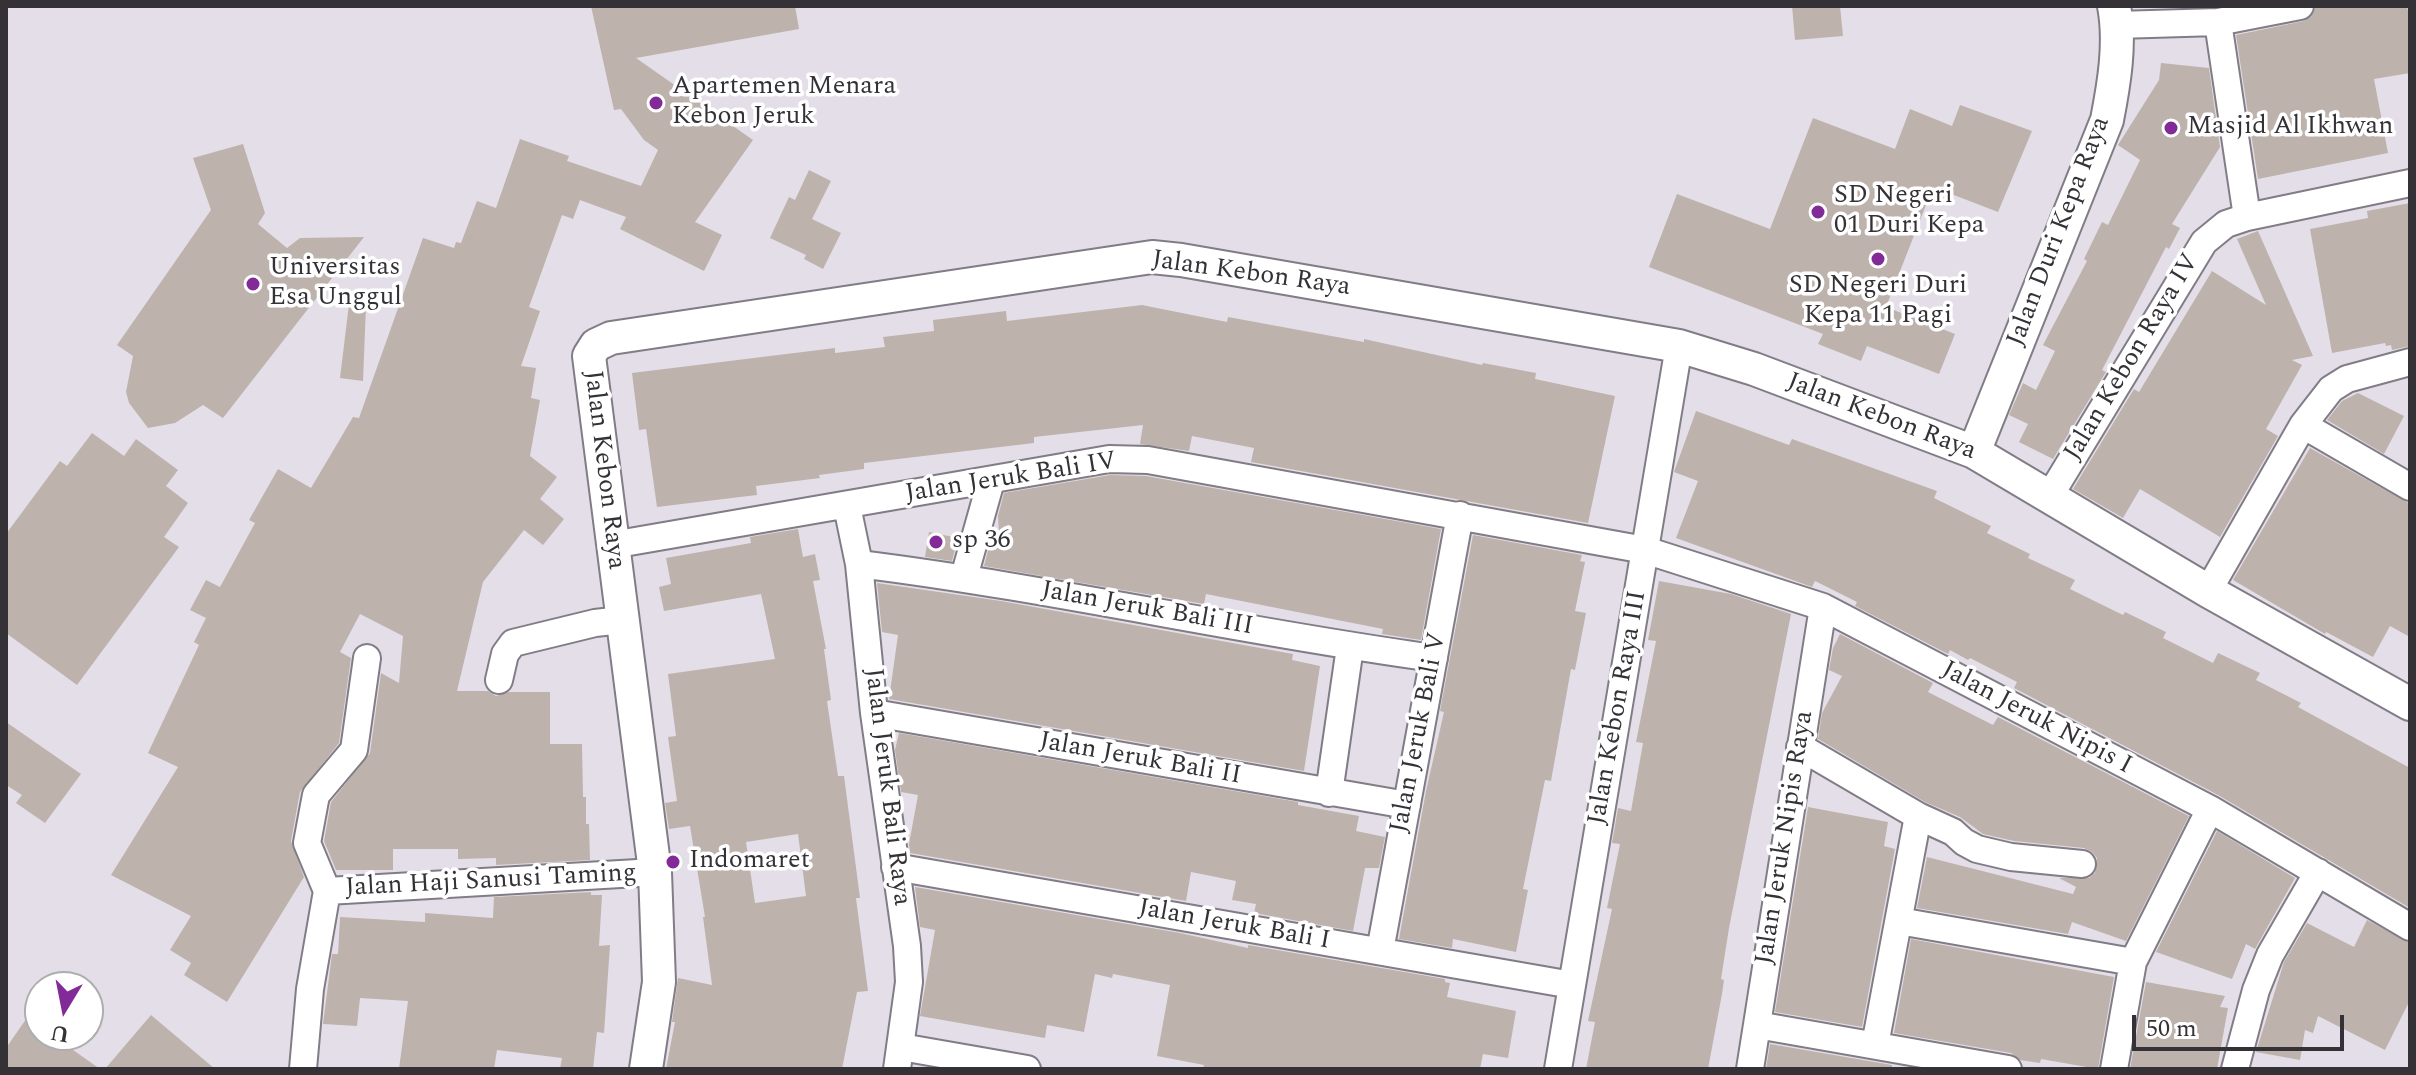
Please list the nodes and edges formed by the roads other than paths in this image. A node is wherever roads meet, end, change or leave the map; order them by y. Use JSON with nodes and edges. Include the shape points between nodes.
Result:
{"nodes":[{"id":1,"x":2300,"y":6,"type":"edge"},
{"id":2,"x":2122,"y":20,"type":"edge"},
{"id":3,"x":2218,"y":22,"type":"junction"},
{"id":4,"x":2410,"y":183,"type":"edge"},
{"id":5,"x":2247,"y":217,"type":"junction"},
{"id":6,"x":1679,"y":346,"type":"junction"},
{"id":7,"x":2410,"y":362,"type":"edge"},
{"id":8,"x":2303,"y":425,"type":"junction"},
{"id":9,"x":1974,"y":452,"type":"junction"},
{"id":10,"x":991,"y":481,"type":"junction"},
{"id":11,"x":2410,"y":487,"type":"edge"},
{"id":12,"x":2049,"y":497,"type":"junction"},
{"id":13,"x":847,"y":506,"type":"junction"},
{"id":14,"x":1460,"y":515,"type":"junction"},
{"id":15,"x":612,"y":545,"type":"junction"},
{"id":16,"x":1645,"y":550,"type":"junction"},
{"id":17,"x":859,"y":564,"type":"junction"},
{"id":18,"x":964,"y":577,"type":"junction"},
{"id":19,"x":2208,"y":591,"type":"junction"},
{"id":20,"x":1823,"y":607,"type":"junction"},
{"id":21,"x":622,"y":620,"type":"junction"},
{"id":22,"x":1350,"y":647,"type":"junction"},
{"id":23,"x":367,"y":658,"type":"dead end"},
{"id":24,"x":1434,"y":658,"type":"junction"},
{"id":25,"x":499,"y":680,"type":"dead end"},
{"id":26,"x":2410,"y":704,"type":"edge"},
{"id":27,"x":874,"y":713,"type":"junction"},
{"id":28,"x":1800,"y":747,"type":"junction"},
{"id":29,"x":1329,"y":793,"type":"junction"},
{"id":30,"x":1407,"y":805,"type":"junction"},
{"id":31,"x":2210,"y":809,"type":"junction"},
{"id":32,"x":1918,"y":816,"type":"junction"},
{"id":33,"x":2082,"y":864,"type":"dead end"},
{"id":34,"x":895,"y":867,"type":"junction"},
{"id":35,"x":655,"y":872,"type":"junction"},
{"id":36,"x":2318,"y":872,"type":"junction"},
{"id":37,"x":327,"y":891,"type":"junction"},
{"id":38,"x":1899,"y":921,"type":"junction"},
{"id":39,"x":2410,"y":927,"type":"edge"},
{"id":40,"x":1380,"y":951,"type":"junction"},
{"id":41,"x":2133,"y":962,"type":"junction"},
{"id":42,"x":1572,"y":985,"type":"junction"},
{"id":43,"x":1757,"y":1025,"type":"junction"},
{"id":44,"x":1875,"y":1045,"type":"junction"},
{"id":45,"x":899,"y":1058,"type":"edge"},
{"id":46,"x":303,"y":1069,"type":"edge"},
{"id":47,"x":646,"y":1069,"type":"edge"},
{"id":48,"x":1027,"y":1069,"type":"edge"},
{"id":49,"x":1558,"y":1069,"type":"edge"},
{"id":50,"x":1750,"y":1069,"type":"edge"},
{"id":51,"x":2008,"y":1069,"type":"edge"},
{"id":52,"x":2114,"y":1069,"type":"edge"},
{"id":53,"x":2235,"y":1069,"type":"edge"}],
"edges":[{"from":1,"to":3,"type":"street"},
{"from":2,"to":3,"type":"street"},
{"from":2,"to":9,"type":"street","name":"Jalan Duri Kepa Raya","via":[[2107,120]]},
{"from":3,"to":5,"type":"street"},
{"from":4,"to":5,"type":"street","name":"Jalan Kebon Raya IV"},
{"from":5,"to":12,"type":"street","name":"Jalan Kebon Raya IV","via":[[2226,224],[2204,242]]},
{"from":6,"to":9,"type":"street","name":"Jalan Kebon Raya"},
{"from":6,"to":15,"type":"street","name":"Jalan Kebon Raya","via":[[1152,257],[611,338],[596,345],[589,356]]},
{"from":6,"to":16,"type":"street","name":"Jalan Kebon Raya III"},
{"from":7,"to":8,"type":"street","via":[[2340,382]]},
{"from":8,"to":11,"type":"street"},
{"from":8,"to":19,"type":"street"},
{"from":9,"to":12,"type":"street","name":"Jalan Kebon Raya"},
{"from":10,"to":13,"type":"street","name":"Jalan Jeruk Bali IV"},
{"from":10,"to":14,"type":"street","name":"Jalan Jeruk Bali IV","via":[[1109,459],[1148,460]]},
{"from":10,"to":18,"type":"street"},
{"from":12,"to":19,"type":"street","name":"Jalan Kebon Raya"},
{"from":13,"to":15,"type":"street","name":"Jalan Jeruk Bali IV"},
{"from":13,"to":17,"type":"street","name":"Jalan Jeruk Bali Raya"},
{"from":14,"to":16,"type":"street","name":"Jalan Jeruk Bali IV"},
{"from":14,"to":24,"type":"street","name":"Jalan Jeruk Bali V"},
{"from":15,"to":21,"type":"street","name":"Jalan Kebon Raya"},
{"from":16,"to":20,"type":"street","name":"Jalan Jeruk Nipis I"},
{"from":16,"to":42,"type":"street","name":"Jalan Kebon Raya III"},
{"from":17,"to":18,"type":"street","name":"Jalan Jeruk Bali III"},
{"from":17,"to":27,"type":"street","name":"Jalan Jeruk Bali Raya"},
{"from":18,"to":22,"type":"street","name":"Jalan Jeruk Bali III"},
{"from":19,"to":26,"type":"street","name":"Jalan Kebon Raya"},
{"from":20,"to":28,"type":"street","name":"Jalan Jeruk Nipis Raya"},
{"from":20,"to":31,"type":"street","name":"Jalan Jeruk Nipis I"},
{"from":21,"to":25,"type":"street","via":[[513,643]]},
{"from":21,"to":35,"type":"street","name":"Jalan Kebon Raya"},
{"from":22,"to":24,"type":"street","name":"Jalan Jeruk Bali III"},
{"from":22,"to":29,"type":"street"},
{"from":23,"to":37,"type":"street","name":"Jalan Haji Sanusi Taming","via":[[354,750],[316,795],[307,843]]},
{"from":24,"to":30,"type":"street","name":"Jalan Jeruk Bali V"},
{"from":27,"to":29,"type":"street","name":"Jalan Jeruk Bali II"},
{"from":27,"to":34,"type":"street","name":"Jalan Jeruk Bali Raya"},
{"from":28,"to":32,"type":"street"},
{"from":28,"to":43,"type":"street","name":"Jalan Jeruk Nipis Raya"},
{"from":29,"to":30,"type":"street","name":"Jalan Jeruk Bali II"},
{"from":30,"to":40,"type":"street","name":"Jalan Jeruk Bali V"},
{"from":31,"to":36,"type":"street","name":"Jalan Jeruk Nipis I"},
{"from":31,"to":41,"type":"street"},
{"from":32,"to":33,"type":"street","via":[[1977,849]]},
{"from":32,"to":38,"type":"street"},
{"from":34,"to":40,"type":"street","name":"Jalan Jeruk Bali I"},
{"from":34,"to":45,"type":"street","name":"Jalan Jeruk Bali Raya","via":[[909,982]]},
{"from":35,"to":37,"type":"street","name":"Jalan Haji Sanusi Taming"},
{"from":35,"to":47,"type":"street","name":"Jalan Kebon Raya","via":[[659,982]]},
{"from":36,"to":39,"type":"street","name":"Jalan Jeruk Nipis I"},
{"from":36,"to":53,"type":"street","via":[[2270,955]]},
{"from":37,"to":46,"type":"street","name":"Jalan Haji Sanusi Taming"},
{"from":38,"to":41,"type":"street"},
{"from":38,"to":44,"type":"street"},
{"from":40,"to":42,"type":"street","name":"Jalan Jeruk Bali I"},
{"from":41,"to":52,"type":"street"},
{"from":42,"to":49,"type":"street","name":"Jalan Kebon Raya III"},
{"from":43,"to":44,"type":"street"},
{"from":43,"to":50,"type":"street","name":"Jalan Jeruk Nipis Raya"},
{"from":44,"to":51,"type":"street"},
{"from":45,"to":48,"type":"street"}]}
